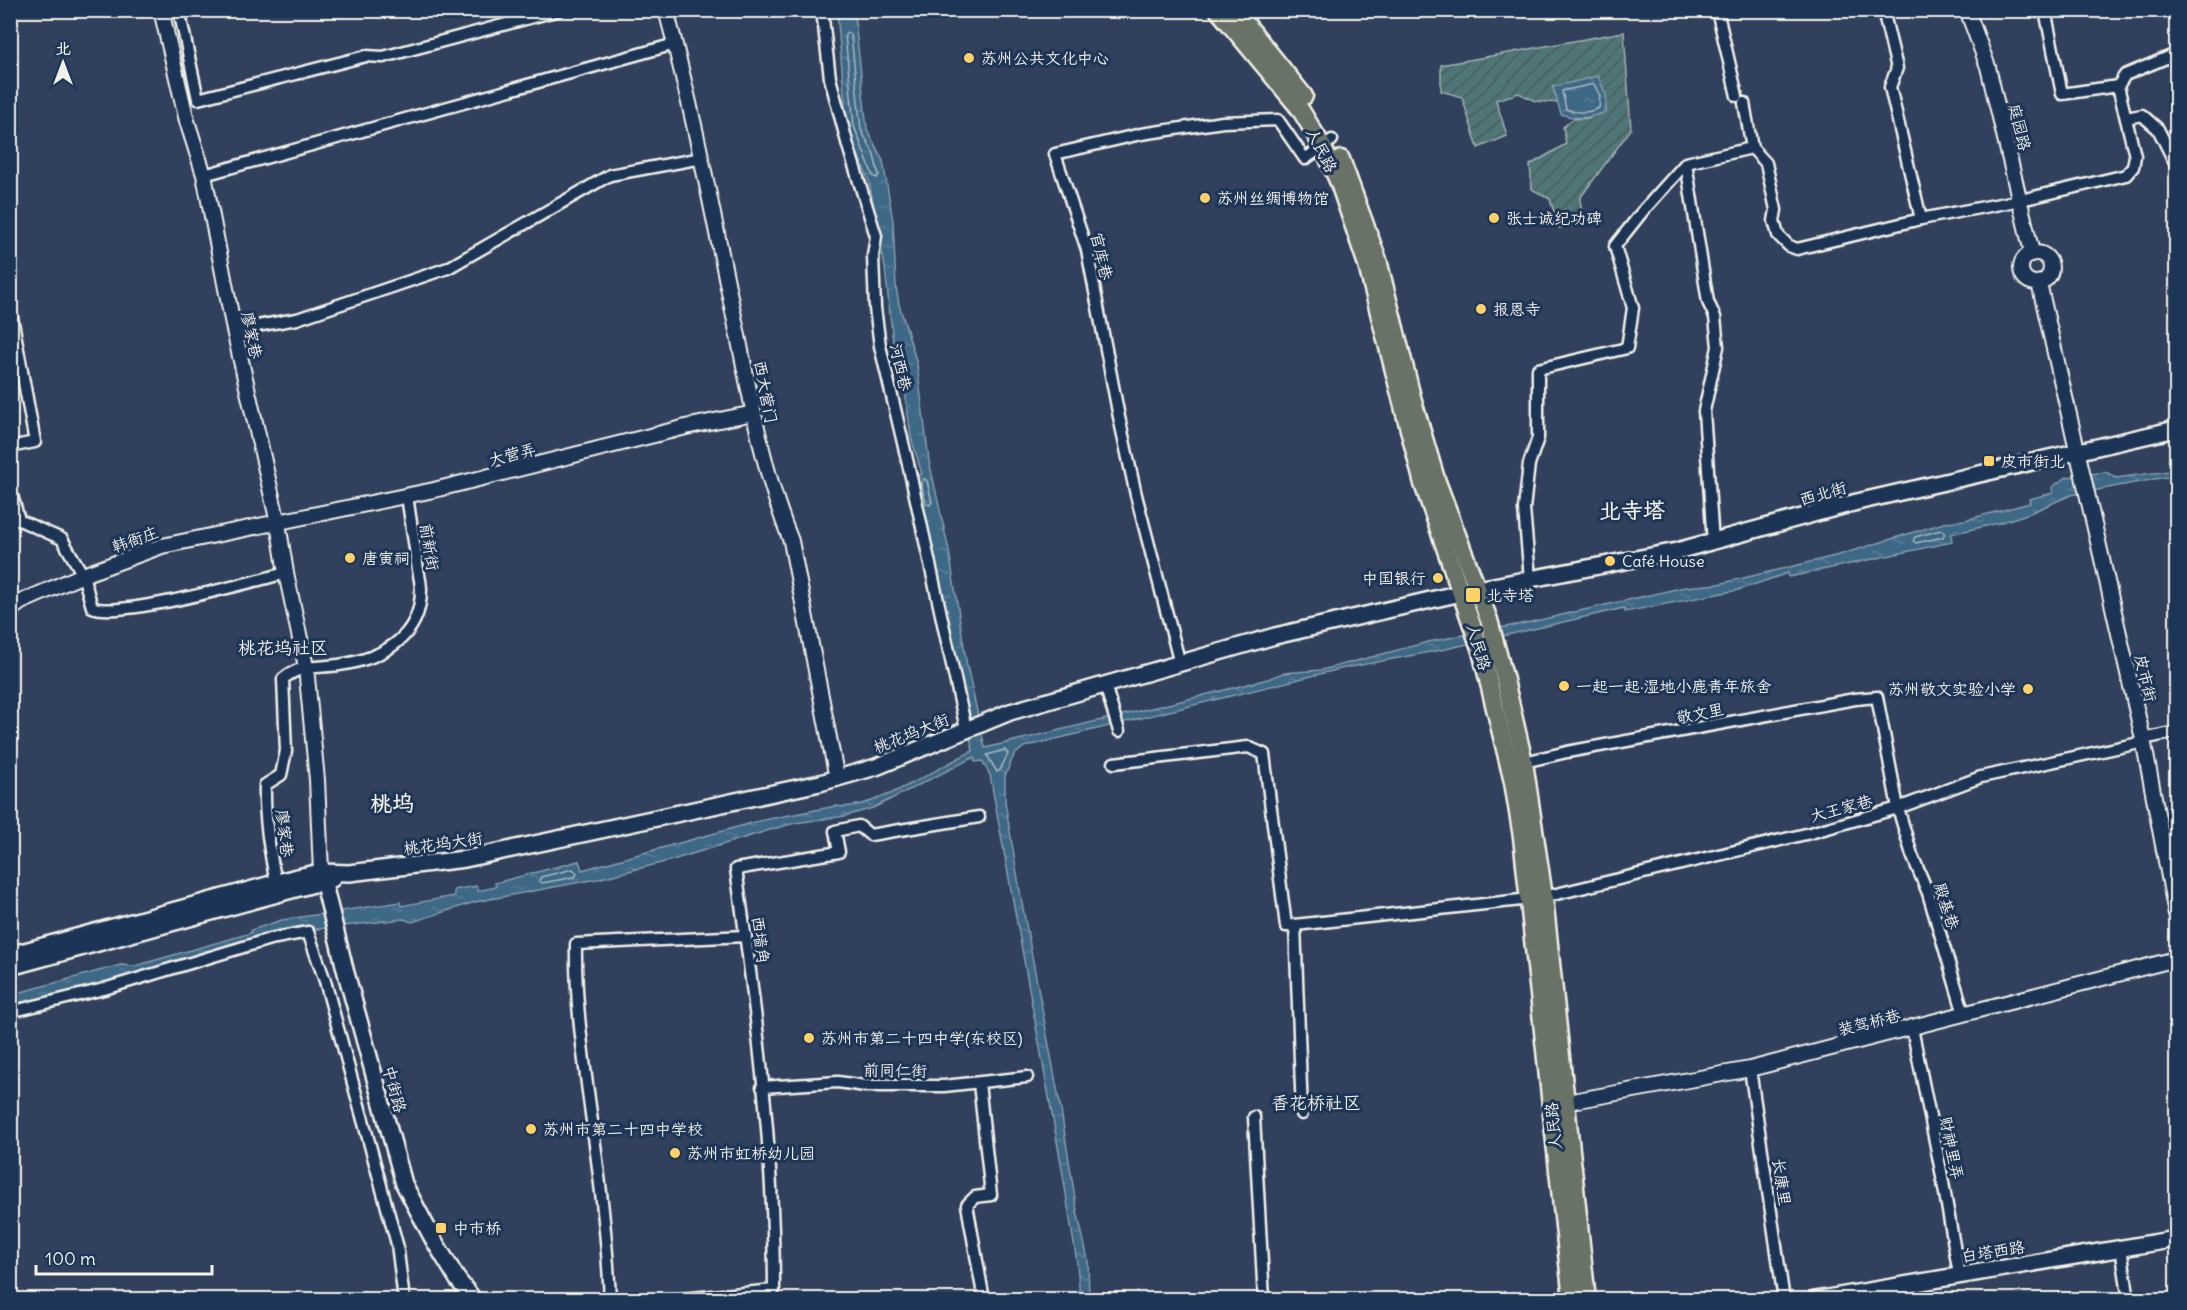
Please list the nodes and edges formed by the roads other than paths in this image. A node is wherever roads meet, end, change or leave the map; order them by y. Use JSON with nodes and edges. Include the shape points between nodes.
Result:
{"nodes":[{"id":1,"x":161,"y":10,"type":"edge"},
{"id":2,"x":179,"y":10,"type":"edge"},
{"id":3,"x":559,"y":10,"type":"edge"},
{"id":4,"x":666,"y":10,"type":"edge"},
{"id":5,"x":822,"y":10,"type":"edge"},
{"id":6,"x":1218,"y":10,"type":"edge"},
{"id":7,"x":1235,"y":10,"type":"edge"},
{"id":8,"x":1717,"y":10,"type":"edge"},
{"id":9,"x":1883,"y":10,"type":"edge"},
{"id":10,"x":1967,"y":10,"type":"edge"},
{"id":11,"x":2044,"y":10,"type":"edge"},
{"id":12,"x":675,"y":44,"type":"junction"},
{"id":13,"x":2176,"y":54,"type":"edge"},
{"id":14,"x":2118,"y":86,"type":"junction"},
{"id":15,"x":2126,"y":118,"type":"junction"},
{"id":16,"x":1327,"y":143,"type":"junction"},
{"id":17,"x":1752,"y":148,"type":"junction"},
{"id":18,"x":702,"y":158,"type":"junction"},
{"id":19,"x":1686,"y":163,"type":"junction"},
{"id":20,"x":2176,"y":165,"type":"edge"},
{"id":21,"x":204,"y":174,"type":"junction"},
{"id":22,"x":2021,"y":200,"type":"junction"},
{"id":23,"x":1921,"y":219,"type":"junction"},
{"id":24,"x":2032,"y":253,"type":"junction"},
{"id":25,"x":2039,"y":283,"type":"junction"},
{"id":26,"x":10,"y":306,"type":"edge"},
{"id":27,"x":234,"y":330,"type":"junction"},
{"id":28,"x":754,"y":413,"type":"junction"},
{"id":29,"x":2176,"y":429,"type":"edge"},
{"id":30,"x":10,"y":447,"type":"edge"},
{"id":31,"x":2076,"y":450,"type":"junction"},
{"id":32,"x":10,"y":488,"type":"edge"},
{"id":33,"x":406,"y":495,"type":"junction"},
{"id":34,"x":278,"y":523,"type":"junction"},
{"id":35,"x":1713,"y":543,"type":"junction"},
{"id":36,"x":285,"y":573,"type":"junction"},
{"id":37,"x":83,"y":575,"type":"junction"},
{"id":38,"x":1530,"y":579,"type":"junction"},
{"id":39,"x":1470,"y":591,"type":"junction"},
{"id":40,"x":10,"y":610,"type":"edge"},
{"id":41,"x":1488,"y":649,"type":"junction"},
{"id":42,"x":1180,"y":664,"type":"junction"},
{"id":43,"x":306,"y":667,"type":"junction"},
{"id":44,"x":1105,"y":685,"type":"junction"},
{"id":45,"x":972,"y":727,"type":"junction"},
{"id":46,"x":1119,"y":731,"type":"dead end"},
{"id":47,"x":2176,"y":732,"type":"edge"},
{"id":48,"x":2144,"y":740,"type":"junction"},
{"id":49,"x":1524,"y":762,"type":"junction"},
{"id":50,"x":1114,"y":763,"type":"dead end"},
{"id":51,"x":837,"y":779,"type":"junction"},
{"id":52,"x":1898,"y":808,"type":"junction"},
{"id":53,"x":979,"y":817,"type":"dead end"},
{"id":54,"x":322,"y":877,"type":"junction"},
{"id":55,"x":276,"y":882,"type":"junction"},
{"id":56,"x":1537,"y":898,"type":"junction"},
{"id":57,"x":2176,"y":914,"type":"edge"},
{"id":58,"x":1294,"y":925,"type":"junction"},
{"id":59,"x":746,"y":936,"type":"junction"},
{"id":60,"x":10,"y":955,"type":"edge"},
{"id":61,"x":2176,"y":959,"type":"edge"},
{"id":62,"x":10,"y":967,"type":"edge"},
{"id":63,"x":10,"y":1012,"type":"edge"},
{"id":64,"x":1964,"y":1014,"type":"junction"},
{"id":65,"x":1912,"y":1028,"type":"junction"},
{"id":66,"x":1750,"y":1069,"type":"junction"},
{"id":67,"x":1027,"y":1077,"type":"dead end"},
{"id":68,"x":979,"y":1083,"type":"junction"},
{"id":69,"x":762,"y":1088,"type":"junction"},
{"id":70,"x":1567,"y":1102,"type":"junction"},
{"id":71,"x":1302,"y":1114,"type":"dead end"},
{"id":72,"x":1254,"y":1117,"type":"dead end"},
{"id":73,"x":2176,"y":1239,"type":"edge"},
{"id":74,"x":2121,"y":1248,"type":"junction"},
{"id":75,"x":1959,"y":1274,"type":"junction"},
{"id":76,"x":1888,"y":1293,"type":"edge"},
{"id":77,"x":404,"y":1299,"type":"edge"},
{"id":78,"x":474,"y":1299,"type":"edge"},
{"id":79,"x":610,"y":1299,"type":"edge"},
{"id":80,"x":671,"y":1299,"type":"edge"},
{"id":81,"x":984,"y":1299,"type":"edge"},
{"id":82,"x":1264,"y":1299,"type":"edge"},
{"id":83,"x":1572,"y":1299,"type":"edge"},
{"id":84,"x":1587,"y":1299,"type":"edge"},
{"id":85,"x":1784,"y":1299,"type":"edge"},
{"id":86,"x":1815,"y":1299,"type":"edge"},
{"id":87,"x":2129,"y":1299,"type":"edge"}],
"edges":[{"from":1,"to":21,"type":"street","name":"廖家巷","via":[[187,121]]},
{"from":2,"to":3,"type":"street","via":[[198,99],[366,56],[382,57]]},
{"from":4,"to":12,"type":"street","name":"西大营门"},
{"from":5,"to":45,"type":"street","name":"河西巷","via":[[830,78],[876,236],[873,256],[880,346]]},
{"from":6,"to":16,"type":"main road","name":"人民路"},
{"from":7,"to":16,"type":"main road","name":"人民路","via":[[1294,83]]},
{"from":8,"to":17,"type":"street"},
{"from":9,"to":23,"type":"street","via":[[1897,68],[1890,87]]},
{"from":10,"to":22,"type":"street","name":"庭园路","via":[[1988,67]]},
{"from":11,"to":14,"type":"street","via":[[2062,94]]},
{"from":12,"to":18,"type":"street","name":"西大营门"},
{"from":12,"to":21,"type":"street"},
{"from":13,"to":14,"type":"street","via":[[2125,75]]},
{"from":14,"to":15,"type":"street"},
{"from":15,"to":20,"type":"street","via":[[2142,115],[2158,129]]},
{"from":15,"to":22,"type":"street","via":[[2135,162],[2126,175]]},
{"from":16,"to":39,"type":"main road","name":"人民路","via":[[1366,262],[1423,484]]},
{"from":16,"to":42,"type":"street","name":"官库巷","via":[[1305,159],[1278,120],[1222,122],[1141,134],[1055,154],[1087,250],[1134,484]]},
{"from":17,"to":19,"type":"street"},
{"from":17,"to":23,"type":"street","via":[[1766,163],[1776,210],[1774,221],[1778,234],[1789,246],[1797,249]]},
{"from":18,"to":27,"type":"street","via":[[610,175],[448,268],[297,319]]},
{"from":18,"to":28,"type":"street","name":"西大营门"},
{"from":19,"to":35,"type":"street","via":[[1718,347],[1704,411]]},
{"from":19,"to":38,"type":"street","via":[[1615,246],[1633,309],[1627,348],[1538,369],[1538,438],[1529,464],[1524,509]]},
{"from":21,"to":27,"type":"street","name":"廖家巷"},
{"from":22,"to":23,"type":"street"},
{"from":22,"to":24,"type":"street","name":"庭园路"},
{"from":24,"to":25,"type":"street","via":[[2023,260],[2021,272],[2028,281]]},
{"from":24,"to":25,"type":"street","via":[[2044,255],[2051,265],[2049,276]]},
{"from":25,"to":31,"type":"street"},
{"from":26,"to":30,"type":"street","via":[[35,442]]},
{"from":27,"to":34,"type":"street","name":"廖家巷"},
{"from":28,"to":33,"type":"street","name":"大营弄"},
{"from":28,"to":51,"type":"street","name":"西大营门","via":[[761,451],[791,542]]},
{"from":29,"to":31,"type":"main road","name":"西北街"},
{"from":31,"to":35,"type":"main road","name":"西北街","via":[[1857,502]]},
{"from":31,"to":48,"type":"street","name":"皮市街"},
{"from":32,"to":37,"type":"street","via":[[19,520],[62,539]]},
{"from":33,"to":34,"type":"street","name":"大营弄"},
{"from":33,"to":43,"type":"street","name":"前新街","via":[[421,590],[418,611],[408,633],[398,644],[367,659]]},
{"from":34,"to":36,"type":"street","name":"廖家巷"},
{"from":34,"to":37,"type":"street","name":"韩衙庄","via":[[162,546]]},
{"from":35,"to":38,"type":"main road","name":"西北街"},
{"from":36,"to":37,"type":"street","via":[[167,601],[105,610],[92,607]]},
{"from":36,"to":43,"type":"street","name":"廖家巷"},
{"from":37,"to":40,"type":"street","name":"韩衙庄"},
{"from":38,"to":39,"type":"main road","name":"西北街"},
{"from":39,"to":41,"type":"main road","name":"人民路"},
{"from":39,"to":42,"type":"main road","name":"桃花坞大街","via":[[1275,636]]},
{"from":41,"to":49,"type":"main road","name":"人民路"},
{"from":41,"to":56,"type":"main road","name":"人民路"},
{"from":42,"to":44,"type":"main road","name":"桃花坞大街"},
{"from":43,"to":54,"type":"street","name":"廖家巷"},
{"from":43,"to":55,"type":"street","name":"廖家巷","via":[[282,679],[286,751],[281,775],[265,784],[268,849]]},
{"from":44,"to":45,"type":"main road","name":"桃花坞大街"},
{"from":44,"to":46,"type":"street"},
{"from":45,"to":51,"type":"main road","name":"桃花坞大街"},
{"from":47,"to":48,"type":"street","name":"大王家巷"},
{"from":48,"to":52,"type":"street","name":"大王家巷","via":[[1981,777]]},
{"from":48,"to":57,"type":"street","name":"皮市街"},
{"from":49,"to":52,"type":"street","name":"敬文里","via":[[1877,697]]},
{"from":49,"to":56,"type":"main road","name":"人民路"},
{"from":50,"to":58,"type":"street","via":[[1248,747],[1264,754],[1286,926]]},
{"from":51,"to":54,"type":"main road","name":"桃花坞大街","via":[[487,855]]},
{"from":52,"to":56,"type":"street","name":"大王家巷"},
{"from":52,"to":64,"type":"street","name":"殿基巷"},
{"from":53,"to":59,"type":"street","name":"西墙角","via":[[870,836],[859,826],[835,831],[838,852],[736,869]]},
{"from":54,"to":55,"type":"main road","name":"桃花坞大街"},
{"from":54,"to":62,"type":"main road","name":"桃花坞大街"},
{"from":54,"to":78,"type":"main road","name":"中街路","via":[[404,1184],[433,1239]]},
{"from":55,"to":60,"type":"main road","name":"桃花坞大街"},
{"from":56,"to":58,"type":"street","name":"大王家巷"},
{"from":56,"to":70,"type":"main road","name":"人民路"},
{"from":56,"to":83,"type":"main road","name":"人民路"},
{"from":58,"to":71,"type":"street"},
{"from":59,"to":69,"type":"street","name":"西墙角"},
{"from":59,"to":79,"type":"street","via":[[576,944],[579,1022],[607,1242]]},
{"from":61,"to":64,"type":"street","name":"装驾桥巷"},
{"from":63,"to":77,"type":"street","via":[[104,989],[270,939],[308,932],[392,1225]]},
{"from":64,"to":65,"type":"street","name":"装驾桥巷"},
{"from":65,"to":66,"type":"street","name":"装驾桥巷"},
{"from":65,"to":75,"type":"street","name":"财神里弄"},
{"from":66,"to":70,"type":"street","name":"装驾桥巷"},
{"from":66,"to":85,"type":"street","name":"长康里"},
{"from":67,"to":68,"type":"street","name":"前同仁街"},
{"from":68,"to":69,"type":"street","name":"前同仁街","via":[[865,1086],[838,1082]]},
{"from":68,"to":81,"type":"street","via":[[991,1195],[975,1197],[967,1205]]},
{"from":69,"to":80,"type":"street","name":"西墙角","via":[[774,1223],[774,1290]]},
{"from":70,"to":84,"type":"main road","name":"人民路"},
{"from":72,"to":82,"type":"street"},
{"from":73,"to":74,"type":"main road","name":"白塔西路"},
{"from":74,"to":75,"type":"main road","name":"白塔西路"},
{"from":74,"to":87,"type":"street"},
{"from":75,"to":76,"type":"main road","name":"白塔西路"},
{"from":76,"to":86,"type":"main road","name":"白塔西路"}]}
